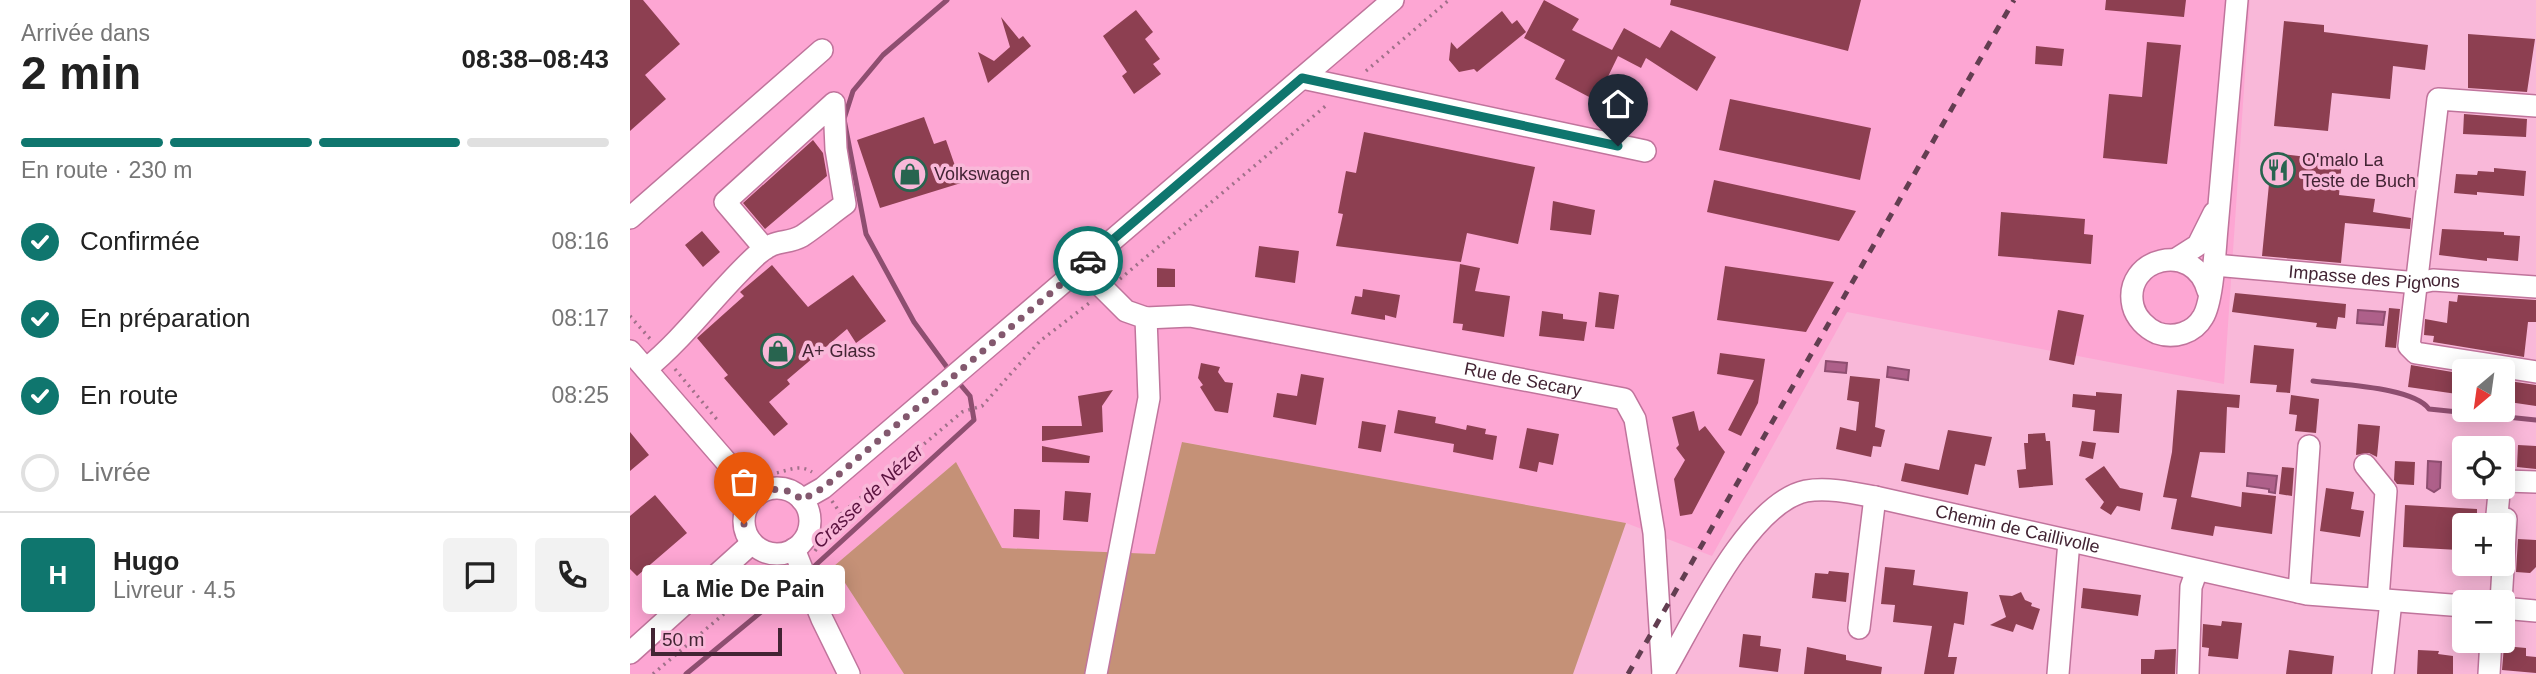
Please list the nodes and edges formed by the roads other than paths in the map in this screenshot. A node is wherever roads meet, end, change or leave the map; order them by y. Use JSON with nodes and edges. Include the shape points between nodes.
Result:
{"nodes":[{"id":1,"x":1393,"y":0,"type":"edge"},
{"id":2,"x":2237,"y":0,"type":"edge"},
{"id":3,"x":822,"y":50,"type":"dead end"},
{"id":4,"x":1302,"y":78,"type":"junction"},
{"id":5,"x":2536,"y":106,"type":"edge"},
{"id":6,"x":1645,"y":151,"type":"dead end"},
{"id":7,"x":2220,"y":201,"type":"junction"},
{"id":8,"x":630,"y":218,"type":"edge"},
{"id":9,"x":765,"y":249,"type":"junction"},
{"id":10,"x":2176,"y":259,"type":"junction"},
{"id":11,"x":2214,"y":265,"type":"junction"},
{"id":12,"x":1082,"y":267,"type":"junction"},
{"id":13,"x":2418,"y":283,"type":"junction"},
{"id":14,"x":2536,"y":287,"type":"edge"},
{"id":15,"x":2208,"y":291,"type":"junction"},
{"id":16,"x":1146,"y":318,"type":"junction"},
{"id":17,"x":630,"y":351,"type":"edge"},
{"id":18,"x":646,"y":369,"type":"junction"},
{"id":19,"x":2536,"y":372,"type":"edge"},
{"id":20,"x":2309,"y":446,"type":"dead end"},
{"id":21,"x":2365,"y":465,"type":"dead end"},
{"id":22,"x":2536,"y":482,"type":"edge"},
{"id":23,"x":756,"y":496,"type":"junction"},
{"id":24,"x":1875,"y":497,"type":"junction"},
{"id":25,"x":802,"y":500,"type":"junction"},
{"id":26,"x":2500,"y":513,"type":"edge"},
{"id":27,"x":2069,"y":541,"type":"junction"},
{"id":28,"x":752,"y":543,"type":"junction"},
{"id":29,"x":801,"y":567,"type":"junction"},
{"id":30,"x":2197,"y":569,"type":"junction"},
{"id":31,"x":2299,"y":592,"type":"junction"},
{"id":32,"x":2385,"y":600,"type":"junction"},
{"id":33,"x":2452,"y":605,"type":"edge"},
{"id":34,"x":2515,"y":609,"type":"edge"},
{"id":35,"x":2536,"y":611,"type":"edge"},
{"id":36,"x":1859,"y":628,"type":"dead end"},
{"id":37,"x":630,"y":653,"type":"edge"},
{"id":38,"x":2490,"y":653,"type":"edge"},
{"id":39,"x":849,"y":674,"type":"edge"},
{"id":40,"x":1096,"y":674,"type":"edge"},
{"id":41,"x":1663,"y":674,"type":"edge"},
{"id":42,"x":2058,"y":674,"type":"edge"},
{"id":43,"x":2188,"y":674,"type":"edge"},
{"id":44,"x":2383,"y":674,"type":"edge"},
{"id":45,"x":2489,"y":674,"type":"edge"}],
"edges":[{"from":1,"to":4,"type":"street"},
{"from":2,"to":7,"type":"street"},
{"from":3,"to":8,"type":"street"},
{"from":4,"to":6,"type":"street"},
{"from":4,"to":12,"type":"street"},
{"from":5,"to":13,"type":"street","via":[[2438,99]]},
{"from":7,"to":10,"type":"street","via":[[2198,245]]},
{"from":7,"to":11,"type":"street"},
{"from":9,"to":9,"type":"street","via":[[725,202],[834,103],[845,204],[799,238],[773,242]]},
{"from":9,"to":18,"type":"street"},
{"from":10,"to":15,"type":"street","via":[[2194,267]]},
{"from":10,"to":15,"type":"street","via":[[2155,262],[2139,275],[2132,295],[2143,324],[2160,334],[2188,331],[2202,319]]},
{"from":11,"to":13,"type":"street","name":"Impasse des Pignons"},
{"from":11,"to":15,"type":"street"},
{"from":12,"to":16,"type":"street","via":[[1126,311]]},
{"from":12,"to":25,"type":"street","via":[[823,488]]},
{"from":13,"to":14,"type":"street","name":"Impasse des Pignons","via":[[2434,280]]},
{"from":13,"to":19,"type":"street","via":[[2409,346],[2416,353]]},
{"from":16,"to":40,"type":"street","via":[[1149,398]]},
{"from":16,"to":41,"type":"street","name":"Rue de Secary","via":[[1190,316],[1624,400],[1635,419],[1654,533]]},
{"from":17,"to":18,"type":"street"},
{"from":18,"to":23,"type":"street"},
{"from":20,"to":31,"type":"street"},
{"from":21,"to":32,"type":"street","via":[[2386,491]]},
{"from":22,"to":26,"type":"street","via":[[2506,481],[2499,493]]},
{"from":23,"to":25,"type":"street","via":[[785,489]]},
{"from":23,"to":28,"type":"street","via":[[744,524]]},
{"from":24,"to":27,"type":"street","name":"Chemin de Caillivolle"},
{"from":24,"to":36,"type":"street"},
{"from":24,"to":41,"type":"street","name":"Chemin de Caillivolle","via":[[1805,491],[1773,508],[1741,541]]},
{"from":25,"to":29,"type":"street","via":[[808,509],[809,532]]},
{"from":27,"to":30,"type":"street","name":"Chemin de Caillivolle"},
{"from":27,"to":42,"type":"street"},
{"from":28,"to":29,"type":"street","via":[[768,553],[786,553]]},
{"from":28,"to":37,"type":"street"},
{"from":29,"to":39,"type":"street"},
{"from":30,"to":31,"type":"street","name":"Chemin de Caillivolle"},
{"from":30,"to":43,"type":"street","via":[[2191,587]]},
{"from":31,"to":32,"type":"street","name":"Chemin de Caillivolle"},
{"from":32,"to":33,"type":"street","name":"Chemin de Caillivolle"},
{"from":32,"to":44,"type":"street"},
{"from":34,"to":35,"type":"street"},
{"from":38,"to":45,"type":"street"}]}
